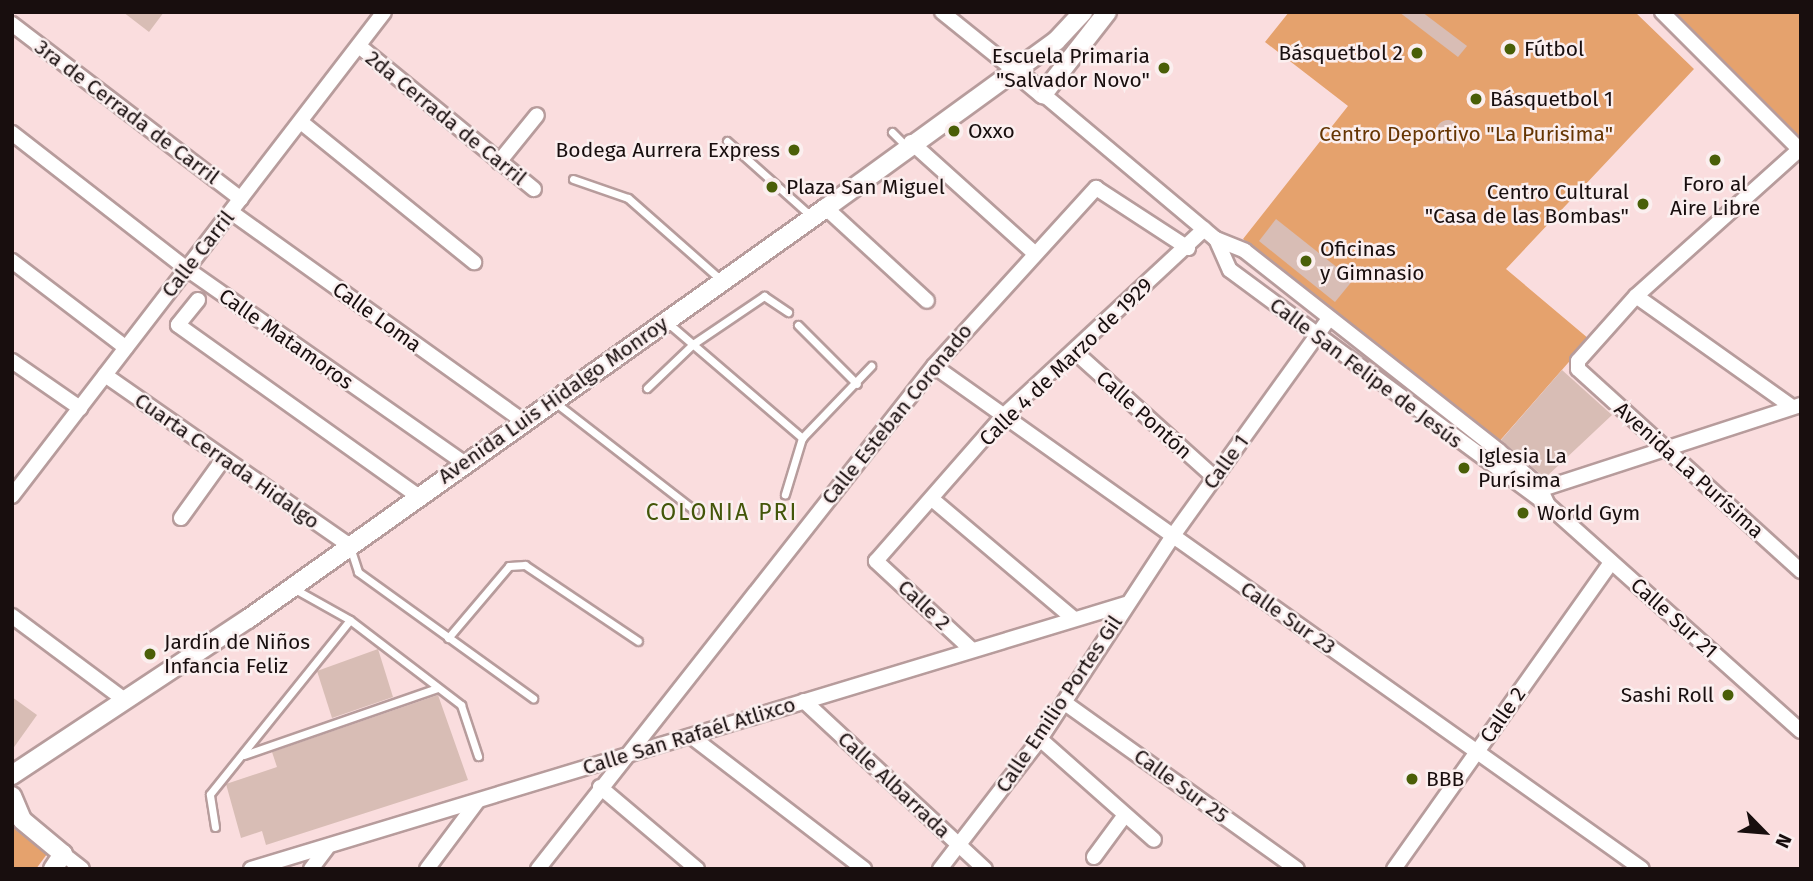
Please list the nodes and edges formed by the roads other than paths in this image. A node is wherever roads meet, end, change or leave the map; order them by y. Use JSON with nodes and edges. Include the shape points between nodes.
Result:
{"nodes":[{"id":1,"x":384,"y":12,"type":"edge"},
{"id":2,"x":942,"y":12,"type":"edge"},
{"id":3,"x":1083,"y":12,"type":"edge"},
{"id":4,"x":1107,"y":12,"type":"edge"},
{"id":5,"x":1662,"y":12,"type":"edge"},
{"id":6,"x":12,"y":24,"type":"edge"},
{"id":7,"x":359,"y":46,"type":"junction"},
{"id":8,"x":1014,"y":70,"type":"junction"},
{"id":9,"x":1043,"y":94,"type":"junction"},
{"id":10,"x":537,"y":115,"type":"dead end"},
{"id":11,"x":301,"y":122,"type":"junction"},
{"id":12,"x":892,"y":132,"type":"dead end"},
{"id":13,"x":12,"y":134,"type":"edge"},
{"id":14,"x":727,"y":141,"type":"dead end"},
{"id":15,"x":909,"y":144,"type":"junction"},
{"id":16,"x":1800,"y":150,"type":"edge"},
{"id":17,"x":499,"y":162,"type":"junction"},
{"id":18,"x":573,"y":179,"type":"dead end"},
{"id":19,"x":534,"y":189,"type":"dead end"},
{"id":20,"x":241,"y":199,"type":"junction"},
{"id":21,"x":231,"y":212,"type":"junction"},
{"id":22,"x":819,"y":213,"type":"junction"},
{"id":23,"x":1204,"y":229,"type":"junction"},
{"id":24,"x":1216,"y":239,"type":"junction"},
{"id":25,"x":1188,"y":248,"type":"junction"},
{"id":26,"x":1033,"y":252,"type":"junction"},
{"id":27,"x":12,"y":261,"type":"edge"},
{"id":28,"x":474,"y":262,"type":"dead end"},
{"id":29,"x":187,"y":269,"type":"junction"},
{"id":30,"x":722,"y":281,"type":"junction"},
{"id":31,"x":1636,"y":296,"type":"junction"},
{"id":32,"x":198,"y":300,"type":"dead end"},
{"id":33,"x":927,"y":301,"type":"dead end"},
{"id":34,"x":788,"y":312,"type":"dead end"},
{"id":35,"x":1328,"y":320,"type":"junction"},
{"id":36,"x":665,"y":321,"type":"junction"},
{"id":37,"x":798,"y":326,"type":"dead end"},
{"id":38,"x":1316,"y":336,"type":"junction"},
{"id":39,"x":693,"y":344,"type":"junction"},
{"id":40,"x":126,"y":348,"type":"junction"},
{"id":41,"x":1074,"y":351,"type":"junction"},
{"id":42,"x":12,"y":361,"type":"edge"},
{"id":43,"x":871,"y":366,"type":"dead end"},
{"id":44,"x":934,"y":366,"type":"junction"},
{"id":45,"x":105,"y":376,"type":"junction"},
{"id":46,"x":857,"y":384,"type":"junction"},
{"id":47,"x":647,"y":388,"type":"dead end"},
{"id":48,"x":553,"y":400,"type":"junction"},
{"id":49,"x":1796,"y":406,"type":"edge"},
{"id":50,"x":80,"y":408,"type":"junction"},
{"id":51,"x":1002,"y":417,"type":"junction"},
{"id":52,"x":523,"y":421,"type":"junction"},
{"id":53,"x":802,"y":438,"type":"junction"},
{"id":54,"x":1662,"y":446,"type":"junction"},
{"id":55,"x":222,"y":461,"type":"junction"},
{"id":56,"x":464,"y":463,"type":"junction"},
{"id":57,"x":1215,"y":478,"type":"junction"},
{"id":58,"x":1534,"y":491,"type":"junction"},
{"id":59,"x":785,"y":494,"type":"dead end"},
{"id":60,"x":12,"y":496,"type":"edge"},
{"id":61,"x":418,"y":496,"type":"junction"},
{"id":62,"x":932,"y":499,"type":"junction"},
{"id":63,"x":694,"y":510,"type":"dead end"},
{"id":64,"x":181,"y":518,"type":"dead end"},
{"id":65,"x":1172,"y":537,"type":"junction"},
{"id":66,"x":350,"y":546,"type":"junction"},
{"id":67,"x":876,"y":561,"type":"joint"},
{"id":68,"x":1611,"y":562,"type":"junction"},
{"id":69,"x":1801,"y":571,"type":"edge"},
{"id":70,"x":293,"y":587,"type":"junction"},
{"id":71,"x":1126,"y":604,"type":"junction"},
{"id":72,"x":12,"y":616,"type":"edge"},
{"id":73,"x":1073,"y":618,"type":"junction"},
{"id":74,"x":350,"y":620,"type":"junction"},
{"id":75,"x":448,"y":638,"type":"junction"},
{"id":76,"x":638,"y":641,"type":"dead end"},
{"id":77,"x":972,"y":650,"type":"junction"},
{"id":78,"x":438,"y":688,"type":"junction"},
{"id":79,"x":533,"y":698,"type":"dead end"},
{"id":80,"x":126,"y":701,"type":"junction"},
{"id":81,"x":804,"y":701,"type":"junction"},
{"id":82,"x":1065,"y":702,"type":"junction"},
{"id":83,"x":1801,"y":731,"type":"edge"},
{"id":84,"x":692,"y":737,"type":"junction"},
{"id":85,"x":1040,"y":739,"type":"junction"},
{"id":86,"x":1478,"y":751,"type":"junction"},
{"id":87,"x":242,"y":755,"type":"junction"},
{"id":88,"x":478,"y":756,"type":"dead end"},
{"id":89,"x":621,"y":757,"type":"junction"},
{"id":90,"x":12,"y":775,"type":"edge"},
{"id":91,"x":600,"y":787,"type":"junction"},
{"id":92,"x":12,"y":796,"type":"edge"},
{"id":93,"x":477,"y":802,"type":"junction"},
{"id":94,"x":1125,"y":815,"type":"junction"},
{"id":95,"x":215,"y":827,"type":"dead end"},
{"id":96,"x":1154,"y":841,"type":"dead end"},
{"id":97,"x":959,"y":845,"type":"junction"},
{"id":98,"x":327,"y":848,"type":"junction"},
{"id":99,"x":1094,"y":857,"type":"dead end"},
{"id":100,"x":58,"y":861,"type":"edge"},
{"id":101,"x":82,"y":869,"type":"edge"},
{"id":102,"x":251,"y":869,"type":"edge"},
{"id":103,"x":311,"y":869,"type":"edge"},
{"id":104,"x":427,"y":869,"type":"edge"},
{"id":105,"x":538,"y":869,"type":"edge"},
{"id":106,"x":697,"y":869,"type":"edge"},
{"id":107,"x":864,"y":869,"type":"edge"},
{"id":108,"x":940,"y":869,"type":"edge"},
{"id":109,"x":985,"y":869,"type":"edge"},
{"id":110,"x":1297,"y":869,"type":"edge"},
{"id":111,"x":1394,"y":869,"type":"edge"},
{"id":112,"x":1642,"y":869,"type":"edge"}],
"edges":[{"from":1,"to":7,"type":"street","name":"Calle Carril"},
{"from":2,"to":8,"type":"street","name":"Calle San Felipe de Jesús"},
{"from":3,"to":8,"type":"street","name":"Avenida Luis Hidalgo Monroy"},
{"from":4,"to":9,"type":"street"},
{"from":5,"to":16,"type":"street"},
{"from":6,"to":20,"type":"street","name":"3ra de Cerrada de Carril"},
{"from":7,"to":11,"type":"street","name":"Calle Carril"},
{"from":7,"to":17,"type":"street","name":"2da Cerrada de Carril"},
{"from":8,"to":9,"type":"street","name":"Calle San Felipe de Jesús"},
{"from":8,"to":15,"type":"street","name":"Avenida Luis Hidalgo Monroy"},
{"from":9,"to":23,"type":"street","name":"Calle San Felipe de Jesús"},
{"from":10,"to":17,"type":"street"},
{"from":11,"to":20,"type":"street","name":"Calle Carril"},
{"from":11,"to":28,"type":"street"},
{"from":12,"to":15,"type":"lane"},
{"from":13,"to":29,"type":"street","name":"Calle Matamoros"},
{"from":14,"to":22,"type":"lane"},
{"from":15,"to":22,"type":"street","name":"Avenida Luis Hidalgo Monroy"},
{"from":15,"to":26,"type":"street"},
{"from":16,"to":31,"type":"street"},
{"from":17,"to":19,"type":"street","name":"2da Cerrada de Carril"},
{"from":18,"to":30,"type":"lane","via":[[628,198]]},
{"from":20,"to":21,"type":"street","name":"Calle Carril"},
{"from":21,"to":29,"type":"street","name":"Calle Carril"},
{"from":21,"to":52,"type":"street","name":"Calle Loma"},
{"from":22,"to":30,"type":"street","name":"Avenida Luis Hidalgo Monroy"},
{"from":22,"to":33,"type":"street"},
{"from":23,"to":24,"type":"street","name":"Calle San Felipe de Jesús"},
{"from":23,"to":25,"type":"street","name":"Calle 4 de Marzo de 1929"},
{"from":24,"to":35,"type":"street","name":"Calle San Felipe de Jesús","via":[[1245,251]]},
{"from":24,"to":38,"type":"street","name":"Calle San Felipe de Jesús","via":[[1230,270]]},
{"from":25,"to":26,"type":"street","name":"Calle Esteban Coronado","via":[[1096,188]]},
{"from":25,"to":41,"type":"street","name":"Calle 4 de Marzo de 1929"},
{"from":26,"to":44,"type":"street","name":"Calle Esteban Coronado"},
{"from":27,"to":40,"type":"street"},
{"from":29,"to":40,"type":"street","name":"Calle Carril"},
{"from":29,"to":56,"type":"street","name":"Calle Matamoros"},
{"from":30,"to":36,"type":"street","name":"Avenida Luis Hidalgo Monroy"},
{"from":31,"to":49,"type":"street"},
{"from":31,"to":54,"type":"street","name":"Avenida La Purísima","via":[[1583,349],[1578,369]]},
{"from":32,"to":61,"type":"street","via":[[178,325]]},
{"from":34,"to":39,"type":"lane","via":[[764,296]]},
{"from":35,"to":38,"type":"street","name":"Calle 1"},
{"from":35,"to":58,"type":"street","name":"Calle San Felipe de Jesús"},
{"from":36,"to":39,"type":"lane"},
{"from":36,"to":48,"type":"street","name":"Avenida Luis Hidalgo Monroy"},
{"from":37,"to":46,"type":"lane"},
{"from":38,"to":57,"type":"street","name":"Calle 1"},
{"from":38,"to":58,"type":"street","name":"Calle San Felipe de Jesús"},
{"from":39,"to":47,"type":"lane"},
{"from":39,"to":53,"type":"lane"},
{"from":40,"to":45,"type":"street","name":"Calle Carril"},
{"from":41,"to":51,"type":"street","name":"Calle 4 de Marzo de 1929"},
{"from":41,"to":57,"type":"street","name":"Calle Pontón"},
{"from":42,"to":50,"type":"street"},
{"from":43,"to":46,"type":"lane"},
{"from":44,"to":51,"type":"street","name":"Calle Sur 23"},
{"from":44,"to":89,"type":"street","name":"Calle Esteban Coronado"},
{"from":45,"to":50,"type":"street","name":"Calle Carril"},
{"from":45,"to":55,"type":"street","name":"Cuarta Cerrada Hidalgo"},
{"from":46,"to":53,"type":"lane"},
{"from":48,"to":52,"type":"street","name":"Avenida Luis Hidalgo Monroy"},
{"from":48,"to":63,"type":"lane"},
{"from":49,"to":54,"type":"street"},
{"from":50,"to":60,"type":"street","name":"Calle Carril"},
{"from":51,"to":62,"type":"street","name":"Calle 4 de Marzo de 1929"},
{"from":51,"to":65,"type":"street","name":"Calle Sur 23"},
{"from":52,"to":56,"type":"street","name":"Avenida Luis Hidalgo Monroy"},
{"from":53,"to":59,"type":"lane"},
{"from":54,"to":58,"type":"street"},
{"from":54,"to":69,"type":"street","name":"Avenida La Purísima"},
{"from":55,"to":64,"type":"street"},
{"from":55,"to":66,"type":"street","name":"Cuarta Cerrada Hidalgo"},
{"from":56,"to":61,"type":"street","name":"Avenida Luis Hidalgo Monroy"},
{"from":57,"to":65,"type":"street","name":"Calle 1"},
{"from":58,"to":68,"type":"street","name":"Calle Sur 21"},
{"from":61,"to":66,"type":"street","name":"Avenida Luis Hidalgo Monroy"},
{"from":62,"to":67,"type":"street","name":"Calle 4 de Marzo de 1929"},
{"from":62,"to":73,"type":"street"},
{"from":65,"to":71,"type":"street","name":"Calle 1"},
{"from":65,"to":86,"type":"street","name":"Calle Sur 23"},
{"from":66,"to":70,"type":"street","name":"Avenida Luis Hidalgo Monroy"},
{"from":66,"to":75,"type":"lane","via":[[358,572]]},
{"from":67,"to":77,"type":"street","name":"Calle 2"},
{"from":68,"to":83,"type":"street","name":"Calle Sur 21"},
{"from":68,"to":86,"type":"street","name":"Calle 2"},
{"from":70,"to":74,"type":"lane"},
{"from":70,"to":80,"type":"street","name":"Avenida Luis Hidalgo Monroy"},
{"from":71,"to":73,"type":"street","name":"Calle San Rafaél Atlixco"},
{"from":71,"to":82,"type":"street","name":"Calle Emilio Portes Gil"},
{"from":72,"to":80,"type":"street"},
{"from":73,"to":77,"type":"street","name":"Calle San Rafaél Atlixco"},
{"from":74,"to":78,"type":"lane"},
{"from":74,"to":87,"type":"lane"},
{"from":75,"to":76,"type":"lane","via":[[509,566],[525,565]]},
{"from":75,"to":79,"type":"lane"},
{"from":77,"to":81,"type":"street","name":"Calle San Rafaél Atlixco"},
{"from":78,"to":87,"type":"lane"},
{"from":78,"to":88,"type":"lane","via":[[461,705]]},
{"from":80,"to":90,"type":"street","name":"Avenida Luis Hidalgo Monroy"},
{"from":81,"to":84,"type":"street","name":"Calle San Rafaél Atlixco"},
{"from":81,"to":97,"type":"street","name":"Calle Albarrada"},
{"from":82,"to":85,"type":"street","name":"Calle Emilio Portes Gil"},
{"from":82,"to":110,"type":"street","name":"Calle Sur 25"},
{"from":84,"to":89,"type":"street","name":"Calle San Rafaél Atlixco"},
{"from":84,"to":107,"type":"street"},
{"from":85,"to":94,"type":"street"},
{"from":85,"to":97,"type":"street","name":"Calle Emilio Portes Gil"},
{"from":86,"to":111,"type":"street","name":"Calle 2"},
{"from":86,"to":112,"type":"street","name":"Calle Sur 23"},
{"from":87,"to":95,"type":"lane","via":[[210,794]]},
{"from":89,"to":91,"type":"street","name":"Calle Esteban Coronado"},
{"from":89,"to":93,"type":"street","name":"Calle San Rafaél Atlixco"},
{"from":91,"to":105,"type":"street","name":"Calle Esteban Coronado"},
{"from":91,"to":106,"type":"street"},
{"from":92,"to":100,"type":"street","via":[[22,820]]},
{"from":93,"to":98,"type":"street","name":"Calle San Rafaél Atlixco"},
{"from":93,"to":104,"type":"street"},
{"from":94,"to":96,"type":"street"},
{"from":94,"to":99,"type":"street"},
{"from":97,"to":108,"type":"street","name":"Calle Emilio Portes Gil"},
{"from":97,"to":109,"type":"street","name":"Calle Albarrada"},
{"from":98,"to":102,"type":"street","name":"Calle San Rafaél Atlixco"},
{"from":98,"to":103,"type":"street"},
{"from":100,"to":101,"type":"street"}]}
